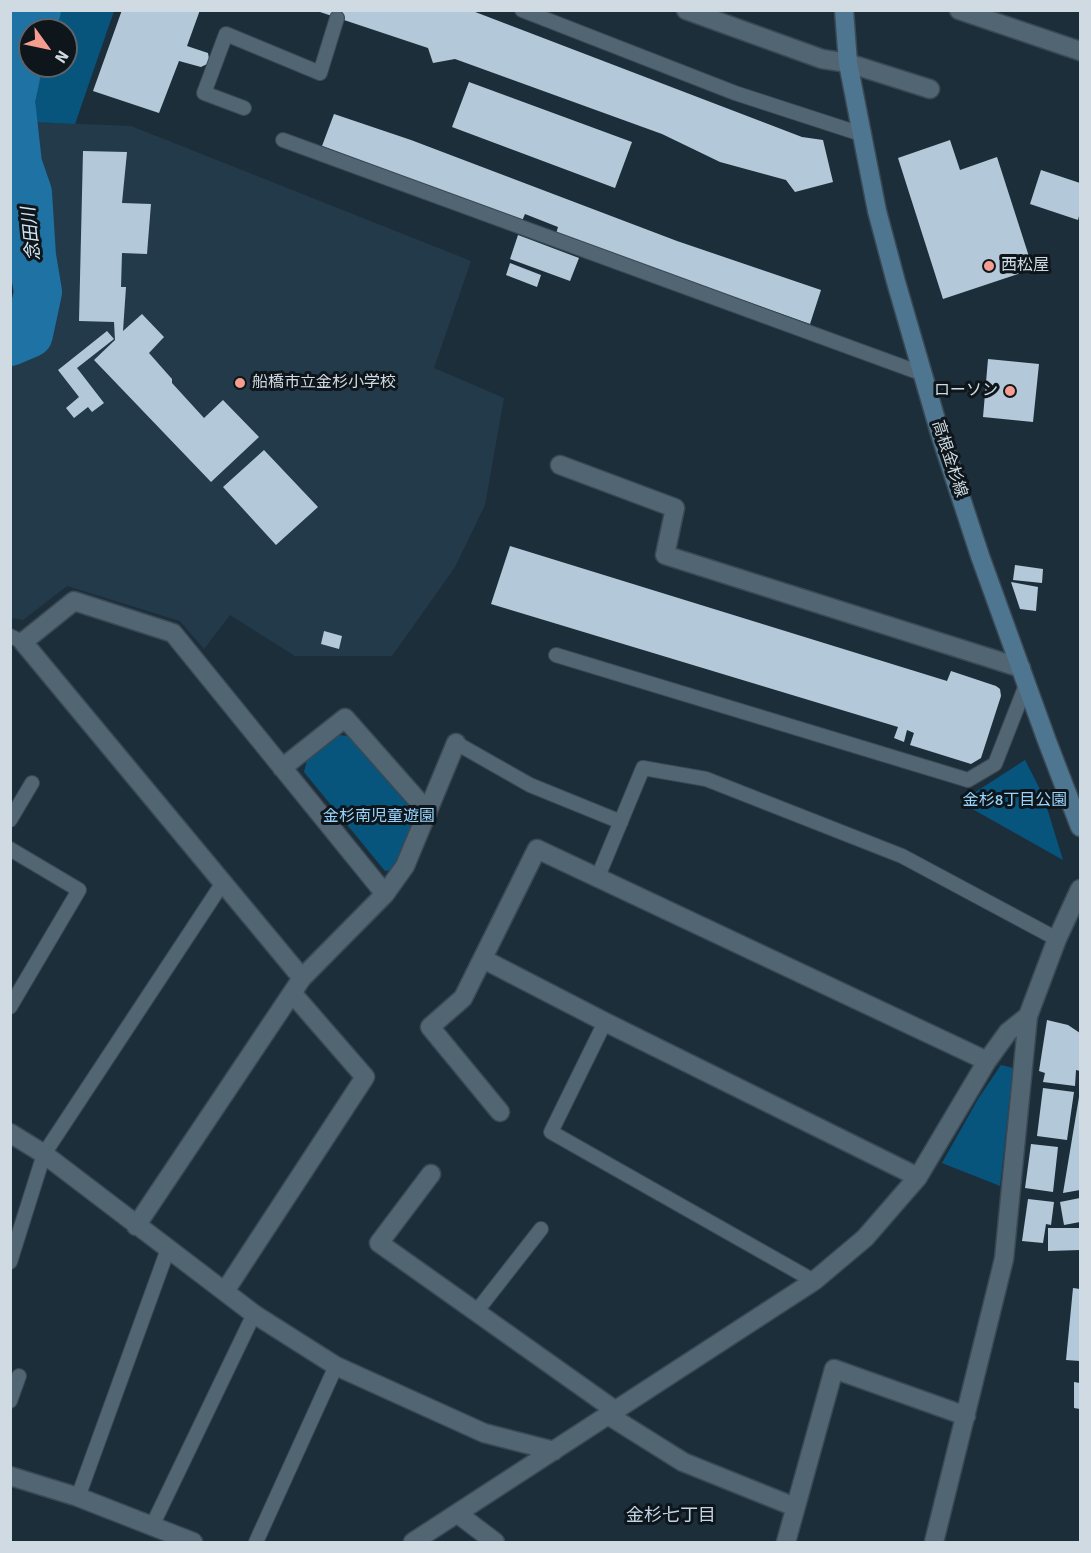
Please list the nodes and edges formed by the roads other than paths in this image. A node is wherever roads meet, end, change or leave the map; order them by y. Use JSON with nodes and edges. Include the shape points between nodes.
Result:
{"nodes":[{"id":1,"x":522,"y":10,"type":"edge"},
{"id":2,"x":686,"y":10,"type":"edge"},
{"id":3,"x":844,"y":10,"type":"edge"},
{"id":4,"x":959,"y":10,"type":"edge"},
{"id":5,"x":337,"y":18,"type":"dead end"},
{"id":6,"x":1080,"y":51,"type":"edge"},
{"id":7,"x":848,"y":63,"type":"junction"},
{"id":8,"x":930,"y":89,"type":"dead end"},
{"id":9,"x":244,"y":108,"type":"dead end"},
{"id":10,"x":861,"y":134,"type":"junction"},
{"id":11,"x":283,"y":140,"type":"dead end"},
{"id":12,"x":923,"y":374,"type":"junction"},
{"id":13,"x":560,"y":465,"type":"dead end"},
{"id":14,"x":17,"y":639,"type":"edge"},
{"id":15,"x":556,"y":655,"type":"dead end"},
{"id":16,"x":1024,"y":676,"type":"junction"},
{"id":17,"x":456,"y":743,"type":"joint"},
{"id":18,"x":282,"y":768,"type":"junction"},
{"id":19,"x":32,"y":783,"type":"dead end"},
{"id":20,"x":428,"y":812,"type":"junction"},
{"id":21,"x":10,"y":820,"type":"edge"},
{"id":22,"x":621,"y":822,"type":"junction"},
{"id":23,"x":1080,"y":827,"type":"edge"},
{"id":24,"x":10,"y":849,"type":"edge"},
{"id":25,"x":597,"y":879,"type":"junction"},
{"id":26,"x":222,"y":884,"type":"junction"},
{"id":27,"x":1080,"y":889,"type":"edge"},
{"id":28,"x":385,"y":894,"type":"junction"},
{"id":29,"x":1057,"y":939,"type":"junction"},
{"id":30,"x":483,"y":959,"type":"junction"},
{"id":31,"x":297,"y":986,"type":"junction"},
{"id":32,"x":10,"y":1007,"type":"edge"},
{"id":33,"x":1028,"y":1016,"type":"junction"},
{"id":34,"x":605,"y":1022,"type":"junction"},
{"id":35,"x":987,"y":1061,"type":"junction"},
{"id":36,"x":500,"y":1112,"type":"dead end"},
{"id":37,"x":10,"y":1133,"type":"edge"},
{"id":38,"x":45,"y":1154,"type":"junction"},
{"id":39,"x":431,"y":1174,"type":"dead end"},
{"id":40,"x":918,"y":1177,"type":"junction"},
{"id":41,"x":136,"y":1226,"type":"junction"},
{"id":42,"x":541,"y":1229,"type":"dead end"},
{"id":43,"x":168,"y":1249,"type":"junction"},
{"id":44,"x":10,"y":1262,"type":"edge"},
{"id":45,"x":814,"y":1281,"type":"junction"},
{"id":46,"x":225,"y":1291,"type":"junction"},
{"id":47,"x":476,"y":1312,"type":"junction"},
{"id":48,"x":254,"y":1314,"type":"junction"},
{"id":49,"x":336,"y":1366,"type":"junction"},
{"id":50,"x":19,"y":1376,"type":"dead end"},
{"id":51,"x":10,"y":1401,"type":"edge"},
{"id":52,"x":612,"y":1413,"type":"junction"},
{"id":53,"x":966,"y":1416,"type":"junction"},
{"id":54,"x":554,"y":1451,"type":"junction"},
{"id":55,"x":10,"y":1476,"type":"edge"},
{"id":56,"x":78,"y":1497,"type":"junction"},
{"id":57,"x":795,"y":1507,"type":"junction"},
{"id":58,"x":458,"y":1514,"type":"junction"},
{"id":59,"x":152,"y":1526,"type":"junction"},
{"id":60,"x":193,"y":1542,"type":"edge"},
{"id":61,"x":256,"y":1542,"type":"edge"},
{"id":62,"x":413,"y":1542,"type":"edge"},
{"id":63,"x":495,"y":1542,"type":"edge"},
{"id":64,"x":786,"y":1542,"type":"edge"},
{"id":65,"x":934,"y":1542,"type":"edge"}],
"edges":[{"from":1,"to":10,"type":"lane","via":[[735,93]]},
{"from":2,"to":7,"type":"street","via":[[822,59]]},
{"from":3,"to":7,"type":"street","name":"高根金杉線"},
{"from":4,"to":6,"type":"street"},
{"from":5,"to":9,"type":"lane","via":[[320,73],[226,34],[204,93]]},
{"from":7,"to":8,"type":"street"},
{"from":7,"to":10,"type":"street","name":"高根金杉線"},
{"from":10,"to":12,"type":"street","name":"高根金杉線","via":[[877,211]]},
{"from":11,"to":12,"type":"lane"},
{"from":12,"to":16,"type":"street","name":"高根金杉線","via":[[980,556]]},
{"from":13,"to":16,"type":"street","via":[[675,508],[665,555]]},
{"from":14,"to":18,"type":"street","via":[[74,601],[173,633]]},
{"from":14,"to":26,"type":"street"},
{"from":15,"to":16,"type":"lane","via":[[968,780],[995,764]]},
{"from":16,"to":23,"type":"street","name":"高根金杉線"},
{"from":17,"to":20,"type":"street"},
{"from":17,"to":22,"type":"lane","via":[[530,785]]},
{"from":18,"to":20,"type":"street","via":[[345,718]]},
{"from":18,"to":28,"type":"street"},
{"from":19,"to":21,"type":"lane"},
{"from":20,"to":28,"type":"street","via":[[405,866]]},
{"from":22,"to":25,"type":"lane"},
{"from":22,"to":29,"type":"lane","via":[[643,768],[706,779],[902,856]]},
{"from":24,"to":32,"type":"lane","via":[[79,890]]},
{"from":25,"to":30,"type":"street","via":[[537,849]]},
{"from":25,"to":35,"type":"street"},
{"from":26,"to":31,"type":"street"},
{"from":26,"to":38,"type":"lane"},
{"from":27,"to":29,"type":"street"},
{"from":28,"to":31,"type":"street"},
{"from":29,"to":33,"type":"street"},
{"from":30,"to":34,"type":"street"},
{"from":30,"to":36,"type":"street","via":[[463,998],[429,1028]]},
{"from":31,"to":41,"type":"street"},
{"from":31,"to":46,"type":"street","via":[[365,1077]]},
{"from":33,"to":35,"type":"street","via":[[1008,1032]]},
{"from":33,"to":53,"type":"street","via":[[1004,1259]]},
{"from":34,"to":40,"type":"street"},
{"from":34,"to":45,"type":"lane","via":[[551,1132]]},
{"from":35,"to":40,"type":"street"},
{"from":37,"to":38,"type":"street"},
{"from":38,"to":41,"type":"street"},
{"from":38,"to":44,"type":"lane"},
{"from":39,"to":47,"type":"street","via":[[379,1244]]},
{"from":40,"to":45,"type":"street","via":[[864,1238]]},
{"from":41,"to":43,"type":"street"},
{"from":42,"to":47,"type":"lane"},
{"from":43,"to":46,"type":"street"},
{"from":43,"to":56,"type":"lane"},
{"from":45,"to":52,"type":"street"},
{"from":46,"to":48,"type":"street"},
{"from":47,"to":52,"type":"street"},
{"from":48,"to":49,"type":"street"},
{"from":48,"to":59,"type":"lane"},
{"from":49,"to":54,"type":"street","via":[[484,1433]]},
{"from":49,"to":61,"type":"lane"},
{"from":50,"to":51,"type":"lane"},
{"from":52,"to":54,"type":"street"},
{"from":52,"to":57,"type":"street","via":[[683,1462]]},
{"from":53,"to":57,"type":"street","via":[[834,1369]]},
{"from":53,"to":65,"type":"street"},
{"from":54,"to":58,"type":"street"},
{"from":55,"to":56,"type":"street"},
{"from":56,"to":59,"type":"street"},
{"from":57,"to":64,"type":"street"},
{"from":58,"to":62,"type":"street"},
{"from":58,"to":63,"type":"street"},
{"from":59,"to":60,"type":"street"}]}
